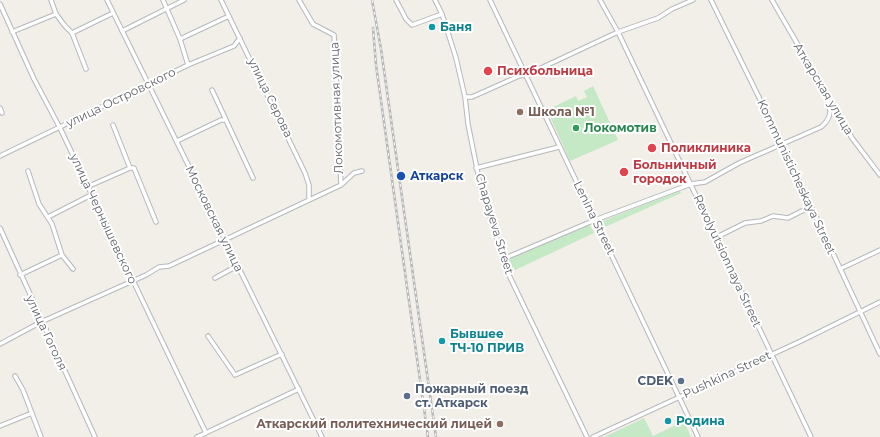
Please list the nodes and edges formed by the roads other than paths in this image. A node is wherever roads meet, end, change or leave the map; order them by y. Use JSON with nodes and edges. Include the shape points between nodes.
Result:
{"nodes":[{"id":1,"x":52,"y":0,"type":"edge"},
{"id":2,"x":107,"y":0,"type":"edge"},
{"id":3,"x":163,"y":0,"type":"edge"},
{"id":4,"x":184,"y":0,"type":"edge"},
{"id":5,"x":221,"y":0,"type":"edge"},
{"id":6,"x":299,"y":0,"type":"edge"},
{"id":7,"x":396,"y":0,"type":"edge"},
{"id":8,"x":435,"y":0,"type":"edge"},
{"id":9,"x":490,"y":0,"type":"edge"},
{"id":10,"x":600,"y":0,"type":"edge"},
{"id":11,"x":692,"y":0,"type":"edge"},
{"id":12,"x":711,"y":0,"type":"edge"},
{"id":13,"x":772,"y":0,"type":"edge"},
{"id":14,"x":0,"y":4,"type":"edge"},
{"id":15,"x":166,"y":9,"type":"junction"},
{"id":16,"x":113,"y":12,"type":"junction"},
{"id":17,"x":56,"y":14,"type":"junction"},
{"id":18,"x":442,"y":14,"type":"junction"},
{"id":19,"x":229,"y":16,"type":"junction"},
{"id":20,"x":122,"y":31,"type":"junction"},
{"id":21,"x":12,"y":32,"type":"junction"},
{"id":22,"x":618,"y":32,"type":"junction"},
{"id":23,"x":72,"y":33,"type":"junction"},
{"id":24,"x":240,"y":38,"type":"junction"},
{"id":25,"x":180,"y":39,"type":"junction"},
{"id":26,"x":188,"y":66,"type":"junction"},
{"id":27,"x":86,"y":70,"type":"dead end"},
{"id":28,"x":526,"y":75,"type":"junction"},
{"id":29,"x":149,"y":84,"type":"junction"},
{"id":30,"x":212,"y":90,"type":"dead end"},
{"id":31,"x":465,"y":97,"type":"junction"},
{"id":32,"x":828,"y":98,"type":"junction"},
{"id":33,"x":0,"y":108,"type":"edge"},
{"id":34,"x":2,"y":113,"type":"dead end"},
{"id":35,"x":226,"y":120,"type":"junction"},
{"id":36,"x":113,"y":125,"type":"dead end"},
{"id":37,"x":60,"y":128,"type":"junction"},
{"id":38,"x":177,"y":141,"type":"junction"},
{"id":39,"x":782,"y":144,"type":"junction"},
{"id":40,"x":559,"y":147,"type":"junction"},
{"id":41,"x":0,"y":156,"type":"edge"},
{"id":42,"x":130,"y":168,"type":"junction"},
{"id":43,"x":476,"y":168,"type":"junction"},
{"id":44,"x":28,"y":171,"type":"dead end"},
{"id":45,"x":362,"y":171,"type":"dead end"},
{"id":46,"x":880,"y":175,"type":"edge"},
{"id":47,"x":254,"y":178,"type":"dead end"},
{"id":48,"x":691,"y":184,"type":"junction"},
{"id":49,"x":341,"y":186,"type":"junction"},
{"id":50,"x":87,"y":187,"type":"junction"},
{"id":51,"x":91,"y":196,"type":"junction"},
{"id":52,"x":309,"y":199,"type":"junction"},
{"id":53,"x":810,"y":207,"type":"junction"},
{"id":54,"x":48,"y":217,"type":"junction"},
{"id":55,"x":595,"y":220,"type":"junction"},
{"id":56,"x":156,"y":222,"type":"dead end"},
{"id":57,"x":0,"y":228,"type":"edge"},
{"id":58,"x":717,"y":237,"type":"junction"},
{"id":59,"x":224,"y":238,"type":"junction"},
{"id":60,"x":880,"y":250,"type":"edge"},
{"id":61,"x":62,"y":255,"type":"junction"},
{"id":62,"x":503,"y":259,"type":"junction"},
{"id":63,"x":238,"y":266,"type":"junction"},
{"id":64,"x":73,"y":269,"type":"dead end"},
{"id":65,"x":840,"y":269,"type":"junction"},
{"id":66,"x":20,"y":275,"type":"junction"},
{"id":67,"x":215,"y":278,"type":"dead end"},
{"id":68,"x":132,"y":280,"type":"junction"},
{"id":69,"x":880,"y":302,"type":"edge"},
{"id":70,"x":860,"y":312,"type":"junction"},
{"id":71,"x":41,"y":322,"type":"junction"},
{"id":72,"x":208,"y":336,"type":"dead end"},
{"id":73,"x":0,"y":344,"type":"edge"},
{"id":74,"x":282,"y":354,"type":"junction"},
{"id":75,"x":880,"y":354,"type":"edge"},
{"id":76,"x":772,"y":355,"type":"junction"},
{"id":77,"x":15,"y":376,"type":"dead end"},
{"id":78,"x":299,"y":389,"type":"junction"},
{"id":79,"x":679,"y":398,"type":"junction"},
{"id":80,"x":32,"y":413,"type":"junction"},
{"id":81,"x":0,"y":426,"type":"edge"},
{"id":82,"x":206,"y":433,"type":"junction"},
{"id":83,"x":41,"y":437,"type":"edge"},
{"id":84,"x":95,"y":437,"type":"edge"},
{"id":85,"x":197,"y":437,"type":"edge"},
{"id":86,"x":322,"y":437,"type":"edge"},
{"id":87,"x":588,"y":437,"type":"edge"},
{"id":88,"x":593,"y":437,"type":"edge"},
{"id":89,"x":698,"y":437,"type":"edge"},
{"id":90,"x":811,"y":437,"type":"edge"}],
"edges":[{"from":1,"to":17,"type":"street"},
{"from":2,"to":16,"type":"street","name":"Московская улица"},
{"from":3,"to":15,"type":"street"},
{"from":4,"to":15,"type":"street"},
{"from":5,"to":19,"type":"street","name":"улица Серова"},
{"from":6,"to":49,"type":"street","name":"Локомотивная улица","via":[[313,24],[334,35]]},
{"from":7,"to":18,"type":"street","via":[[406,19],[412,24]]},
{"from":8,"to":18,"type":"street","name":"Chapayeva Street"},
{"from":9,"to":28,"type":"street","name":"Lenina Street"},
{"from":10,"to":22,"type":"street","name":"Revolyutsionnaya Street"},
{"from":11,"to":22,"type":"street","via":[[658,18]]},
{"from":12,"to":39,"type":"street","name":"Kommunisticheskaya Street"},
{"from":13,"to":32,"type":"street","name":"Аткарская улица"},
{"from":14,"to":21,"type":"street","name":"улица Чернышевского"},
{"from":15,"to":20,"type":"street"},
{"from":15,"to":25,"type":"street"},
{"from":16,"to":20,"type":"street","name":"Московская улица"},
{"from":16,"to":23,"type":"street"},
{"from":17,"to":21,"type":"street"},
{"from":17,"to":23,"type":"street"},
{"from":18,"to":31,"type":"street","name":"Chapayeva Street"},
{"from":19,"to":24,"type":"street","name":"улица Серова"},
{"from":19,"to":25,"type":"street"},
{"from":20,"to":29,"type":"street","name":"Московская улица"},
{"from":21,"to":37,"type":"street","name":"улица Чернышевского"},
{"from":22,"to":28,"type":"street"},
{"from":22,"to":48,"type":"street","name":"Revolyutsionnaya Street"},
{"from":23,"to":27,"type":"street"},
{"from":24,"to":26,"type":"street","name":"улица Островского","via":[[234,46]]},
{"from":24,"to":52,"type":"street","name":"улица Серова","via":[[305,173],[309,185]]},
{"from":25,"to":26,"type":"street"},
{"from":26,"to":29,"type":"street","name":"улица Островского"},
{"from":28,"to":31,"type":"street","via":[[472,97]]},
{"from":28,"to":40,"type":"street","name":"Lenina Street"},
{"from":29,"to":37,"type":"street","name":"улица Островского"},
{"from":29,"to":38,"type":"street","name":"Московская улица"},
{"from":30,"to":35,"type":"street"},
{"from":31,"to":43,"type":"street","name":"Chapayeva Street"},
{"from":32,"to":39,"type":"street","via":[[831,111],[828,122]]},
{"from":32,"to":46,"type":"street","name":"Аткарская улица","via":[[852,138]]},
{"from":33,"to":34,"type":"street"},
{"from":35,"to":38,"type":"street"},
{"from":35,"to":47,"type":"street"},
{"from":36,"to":42,"type":"street"},
{"from":37,"to":41,"type":"street","name":"улица Островского"},
{"from":37,"to":50,"type":"street","name":"улица Чернышевского"},
{"from":38,"to":59,"type":"street","name":"Московская улица"},
{"from":39,"to":48,"type":"street","via":[[705,182]]},
{"from":39,"to":53,"type":"street","name":"Kommunisticheskaya Street"},
{"from":40,"to":43,"type":"street"},
{"from":40,"to":55,"type":"street","name":"Lenina Street"},
{"from":42,"to":50,"type":"street"},
{"from":42,"to":56,"type":"street","via":[[134,168]]},
{"from":43,"to":62,"type":"street","name":"Chapayeva Street"},
{"from":44,"to":54,"type":"street","via":[[39,204]]},
{"from":45,"to":49,"type":"street","via":[[354,173]]},
{"from":48,"to":55,"type":"street"},
{"from":48,"to":58,"type":"street","name":"Revolyutsionnaya Street"},
{"from":49,"to":52,"type":"street"},
{"from":50,"to":51,"type":"street","name":"улица Чернышевского"},
{"from":51,"to":54,"type":"street"},
{"from":51,"to":68,"type":"street","name":"улица Чернышевского"},
{"from":52,"to":59,"type":"street"},
{"from":53,"to":58,"type":"street","via":[[788,218],[773,216],[761,222],[745,223]]},
{"from":53,"to":65,"type":"street","name":"Kommunisticheskaya Street"},
{"from":54,"to":61,"type":"street"},
{"from":55,"to":62,"type":"street"},
{"from":55,"to":79,"type":"street","name":"Lenina Street"},
{"from":57,"to":66,"type":"street","name":"улица Гоголя"},
{"from":58,"to":76,"type":"street","name":"Revolyutsionnaya Street"},
{"from":59,"to":63,"type":"street","name":"Московская улица"},
{"from":59,"to":68,"type":"street","via":[[169,266],[159,267]]},
{"from":60,"to":65,"type":"street"},
{"from":61,"to":64,"type":"street"},
{"from":61,"to":66,"type":"street"},
{"from":62,"to":87,"type":"street","name":"Chapayeva Street"},
{"from":63,"to":67,"type":"street"},
{"from":63,"to":74,"type":"street","name":"Московская улица"},
{"from":65,"to":70,"type":"street","name":"Kommunisticheskaya Street"},
{"from":66,"to":71,"type":"street","name":"улица Гоголя"},
{"from":68,"to":71,"type":"street"},
{"from":68,"to":82,"type":"street","name":"улица Чернышевского"},
{"from":69,"to":70,"type":"street","name":"Pushkina Street"},
{"from":70,"to":75,"type":"street","name":"Kommunisticheskaya Street"},
{"from":70,"to":76,"type":"street","name":"Pushkina Street"},
{"from":71,"to":73,"type":"street"},
{"from":71,"to":84,"type":"street","name":"улица Гоголя"},
{"from":72,"to":74,"type":"street","via":[[235,375]]},
{"from":74,"to":78,"type":"street","name":"Московская улица"},
{"from":76,"to":79,"type":"street","name":"Pushkina Street"},
{"from":76,"to":90,"type":"street","name":"Revolyutsionnaya Street"},
{"from":77,"to":80,"type":"street"},
{"from":78,"to":82,"type":"street"},
{"from":78,"to":86,"type":"street","name":"Московская улица"},
{"from":79,"to":88,"type":"street","name":"Pushkina Street"},
{"from":79,"to":89,"type":"street","name":"Lenina Street"},
{"from":80,"to":81,"type":"street"},
{"from":80,"to":83,"type":"street"},
{"from":82,"to":85,"type":"street"}]}
